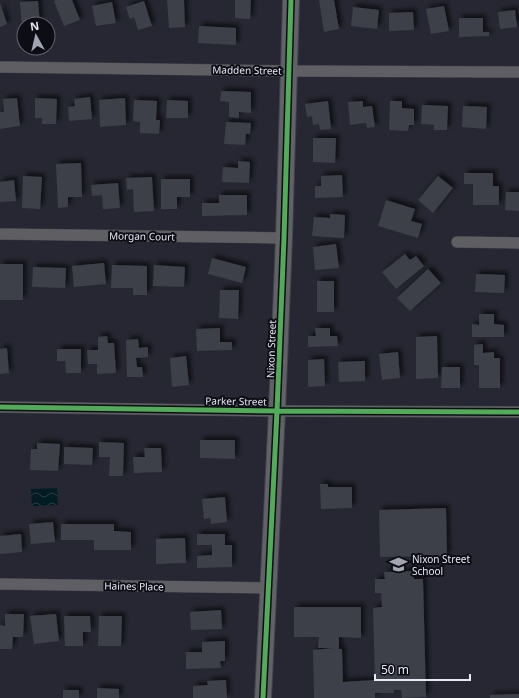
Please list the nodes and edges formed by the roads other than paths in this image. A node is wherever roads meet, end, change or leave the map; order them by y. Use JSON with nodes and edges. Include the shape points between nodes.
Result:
{"nodes":[{"id":1,"x":291,"y":0,"type":"edge"},
{"id":2,"x":0,"y":67,"type":"edge"},
{"id":3,"x":289,"y":71,"type":"junction"},
{"id":4,"x":519,"y":72,"type":"edge"},
{"id":5,"x":0,"y":234,"type":"edge"},
{"id":6,"x":284,"y":238,"type":"junction"},
{"id":7,"x":457,"y":242,"type":"dead end"},
{"id":8,"x":519,"y":243,"type":"edge"},
{"id":9,"x":0,"y":407,"type":"edge"},
{"id":10,"x":277,"y":411,"type":"junction"},
{"id":11,"x":519,"y":412,"type":"edge"},
{"id":12,"x":0,"y":584,"type":"edge"},
{"id":13,"x":268,"y":588,"type":"junction"},
{"id":14,"x":263,"y":698,"type":"edge"}],
"edges":[{"from":1,"to":3,"type":"street","name":"Nixon Street"},
{"from":2,"to":3,"type":"street","name":"Madden Street"},
{"from":3,"to":4,"type":"street","name":"Madden Street"},
{"from":3,"to":6,"type":"street","name":"Nixon Street"},
{"from":5,"to":6,"type":"street","name":"Morgan Court"},
{"from":6,"to":10,"type":"street","name":"Nixon Street"},
{"from":7,"to":8,"type":"street"},
{"from":9,"to":10,"type":"street","name":"Parker Street"},
{"from":10,"to":11,"type":"street","name":"Parker Street"},
{"from":10,"to":13,"type":"street","name":"Nixon Street"},
{"from":12,"to":13,"type":"street","name":"Haines Place"},
{"from":13,"to":14,"type":"street","name":"Nixon Street"}]}
